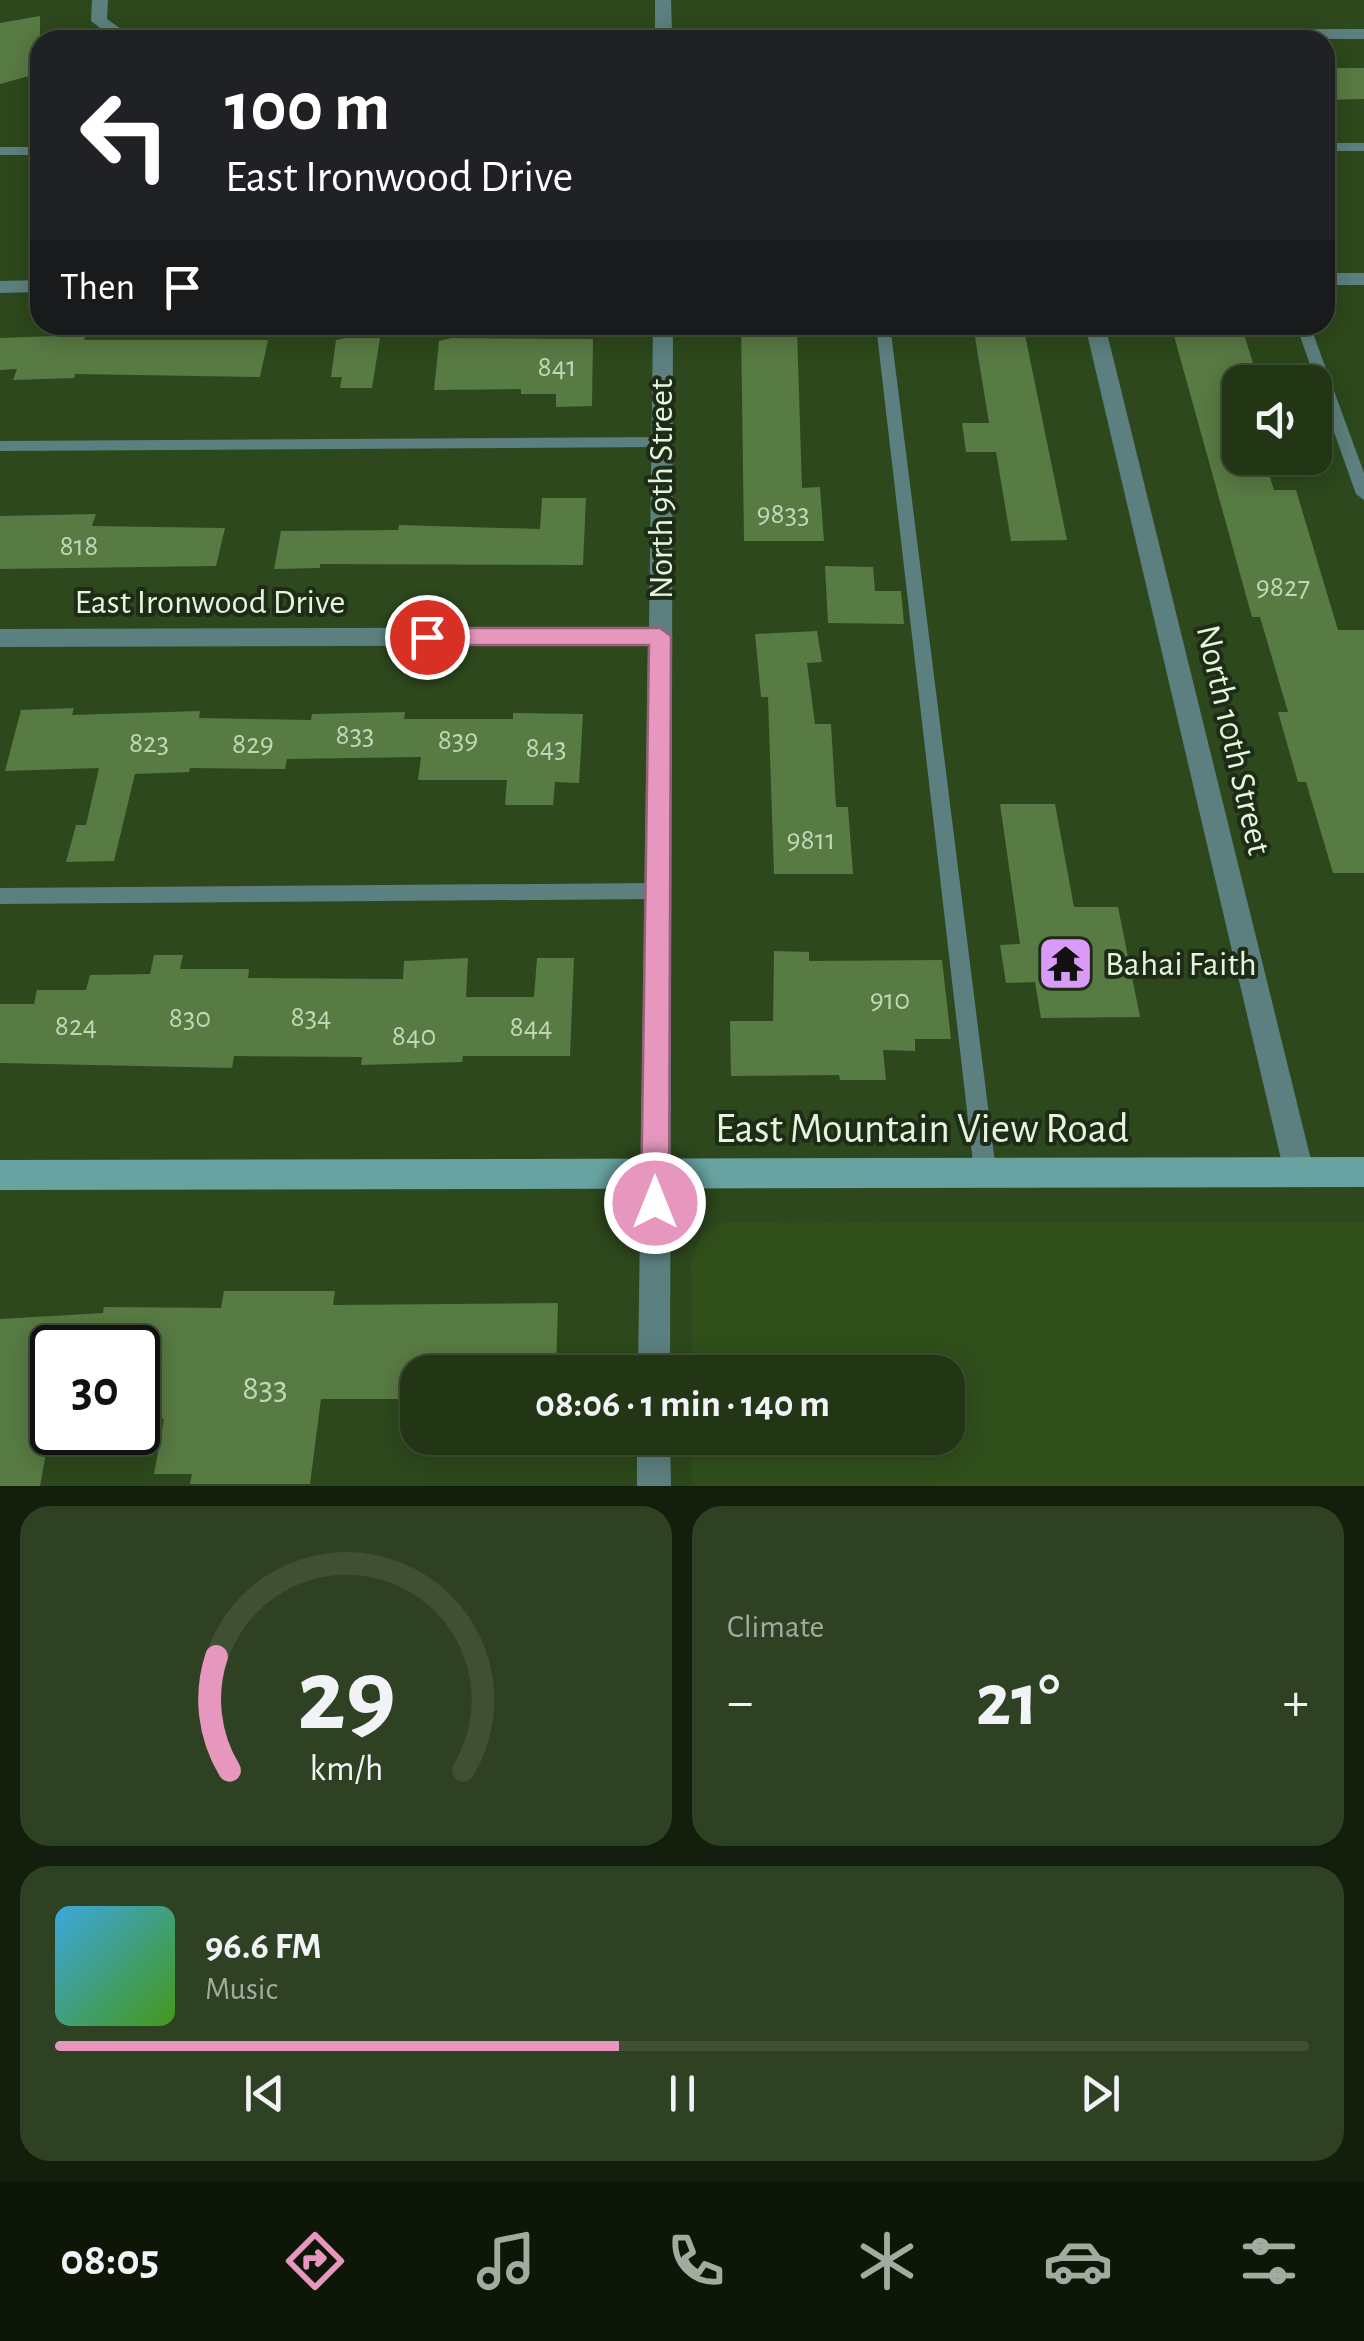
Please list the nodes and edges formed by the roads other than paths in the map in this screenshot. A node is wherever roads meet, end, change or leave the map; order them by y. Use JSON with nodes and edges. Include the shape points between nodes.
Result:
{"nodes":[{"id":1,"x":100,"y":0,"type":"edge"},
{"id":2,"x":662,"y":0,"type":"edge"},
{"id":3,"x":111,"y":30,"type":"edge"},
{"id":4,"x":664,"y":30,"type":"edge"},
{"id":5,"x":1335,"y":34,"type":"edge"},
{"id":6,"x":1364,"y":34,"type":"edge"},
{"id":7,"x":1335,"y":146,"type":"edge"},
{"id":8,"x":1364,"y":147,"type":"edge"},
{"id":9,"x":0,"y":151,"type":"edge"},
{"id":10,"x":30,"y":151,"type":"edge"},
{"id":11,"x":1335,"y":279,"type":"edge"},
{"id":12,"x":1364,"y":279,"type":"edge"},
{"id":13,"x":0,"y":286,"type":"edge"},
{"id":14,"x":30,"y":286,"type":"edge"},
{"id":15,"x":662,"y":335,"type":"edge"},
{"id":16,"x":884,"y":335,"type":"edge"},
{"id":17,"x":1097,"y":335,"type":"edge"},
{"id":18,"x":1307,"y":335,"type":"edge"},
{"id":19,"x":661,"y":442,"type":"junction"},
{"id":20,"x":0,"y":446,"type":"edge"},
{"id":21,"x":1364,"y":494,"type":"edge"},
{"id":22,"x":660,"y":636,"type":"junction"},
{"id":23,"x":0,"y":638,"type":"edge"},
{"id":24,"x":658,"y":891,"type":"junction"},
{"id":25,"x":0,"y":896,"type":"edge"},
{"id":26,"x":985,"y":1170,"type":"junction"},
{"id":27,"x":655,"y":1172,"type":"junction"},
{"id":28,"x":1299,"y":1172,"type":"junction"},
{"id":29,"x":1364,"y":1172,"type":"edge"},
{"id":30,"x":0,"y":1176,"type":"edge"},
{"id":31,"x":654,"y":1355,"type":"edge"},
{"id":32,"x":654,"y":1455,"type":"edge"},
{"id":33,"x":654,"y":1486,"type":"edge"}],
"edges":[{"from":1,"to":3,"type":"street","via":[[98,21]]},
{"from":2,"to":4,"type":"street"},
{"from":5,"to":6,"type":"street"},
{"from":7,"to":8,"type":"lane"},
{"from":9,"to":10,"type":"lane"},
{"from":11,"to":12,"type":"street"},
{"from":13,"to":14,"type":"street"},
{"from":15,"to":19,"type":"street","name":"North 9th Street"},
{"from":16,"to":26,"type":"lane"},
{"from":17,"to":28,"type":"street","name":"North 10th Street"},
{"from":18,"to":21,"type":"lane"},
{"from":19,"to":20,"type":"lane"},
{"from":19,"to":22,"type":"street","name":"North 9th Street"},
{"from":22,"to":23,"type":"street","name":"East Ironwood Drive"},
{"from":22,"to":24,"type":"street","name":"North 9th Street"},
{"from":24,"to":25,"type":"lane"},
{"from":24,"to":27,"type":"street","name":"North 9th Street"},
{"from":26,"to":27,"type":"street","name":"East Mountain View Road"},
{"from":26,"to":28,"type":"street","name":"East Mountain View Road"},
{"from":27,"to":30,"type":"street","name":"East Mountain View Road"},
{"from":27,"to":31,"type":"street","name":"North 9th Street"},
{"from":28,"to":29,"type":"street","name":"East Mountain View Road"},
{"from":32,"to":33,"type":"street"}]}
